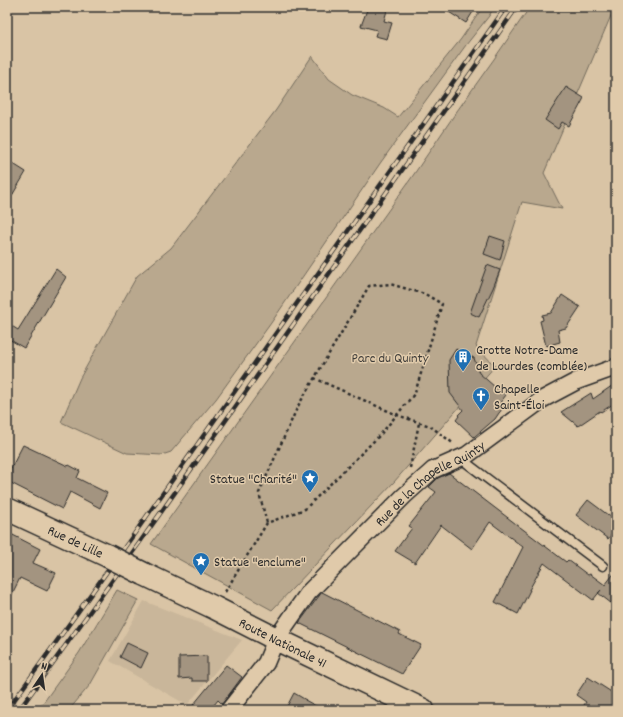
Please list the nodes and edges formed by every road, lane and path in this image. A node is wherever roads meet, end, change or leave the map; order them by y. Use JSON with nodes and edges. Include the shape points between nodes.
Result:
{"nodes":[{"id":1,"x":616,"y":367,"type":"edge"},
{"id":2,"x":314,"y":378,"type":"junction"},
{"id":3,"x":397,"y":415,"type":"junction"},
{"id":4,"x":419,"y":423,"type":"junction"},
{"id":5,"x":442,"y":435,"type":"dead end"},
{"id":6,"x":460,"y":458,"type":"junction"},
{"id":7,"x":404,"y":496,"type":"junction"},
{"id":8,"x":7,"y":509,"type":"edge"},
{"id":9,"x":267,"y":524,"type":"junction"},
{"id":10,"x":603,"y":566,"type":"dead end"},
{"id":11,"x":144,"y":574,"type":"joint"},
{"id":12,"x":226,"y":590,"type":"dead end"},
{"id":13,"x":276,"y":639,"type":"junction"},
{"id":14,"x":229,"y":710,"type":"edge"},
{"id":15,"x":423,"y":710,"type":"edge"}],
"edges":[{"from":1,"to":6,"type":"street","name":"Rue de la Chapelle Quinty","via":[[578,381],[543,399]]},
{"from":2,"to":3,"type":"path"},
{"from":2,"to":3,"type":"path","via":[[369,286],[390,284],[425,294],[442,304],[415,393]]},
{"from":2,"to":9,"type":"path","via":[[298,406],[259,493]]},
{"from":3,"to":4,"type":"path"},
{"from":3,"to":9,"type":"path","via":[[305,509]]},
{"from":4,"to":5,"type":"path","via":[[430,426]]},
{"from":4,"to":7,"type":"path"},
{"from":6,"to":7,"type":"street","name":"Rue de la Chapelle Quinty","via":[[433,470]]},
{"from":6,"to":10,"type":"lane"},
{"from":7,"to":13,"type":"street","name":"Rue de la Chapelle Quinty","via":[[309,592]]},
{"from":8,"to":11,"type":"main road","name":"Rue de Lille","bridge":true},
{"from":9,"to":12,"type":"path"},
{"from":11,"to":13,"type":"main road","name":"Route Nationale 41"},
{"from":13,"to":14,"type":"street","name":"Rue de la Chapelle Quinty","via":[[266,663]]},
{"from":13,"to":15,"type":"main road","name":"Route Nationale 41"}]}
